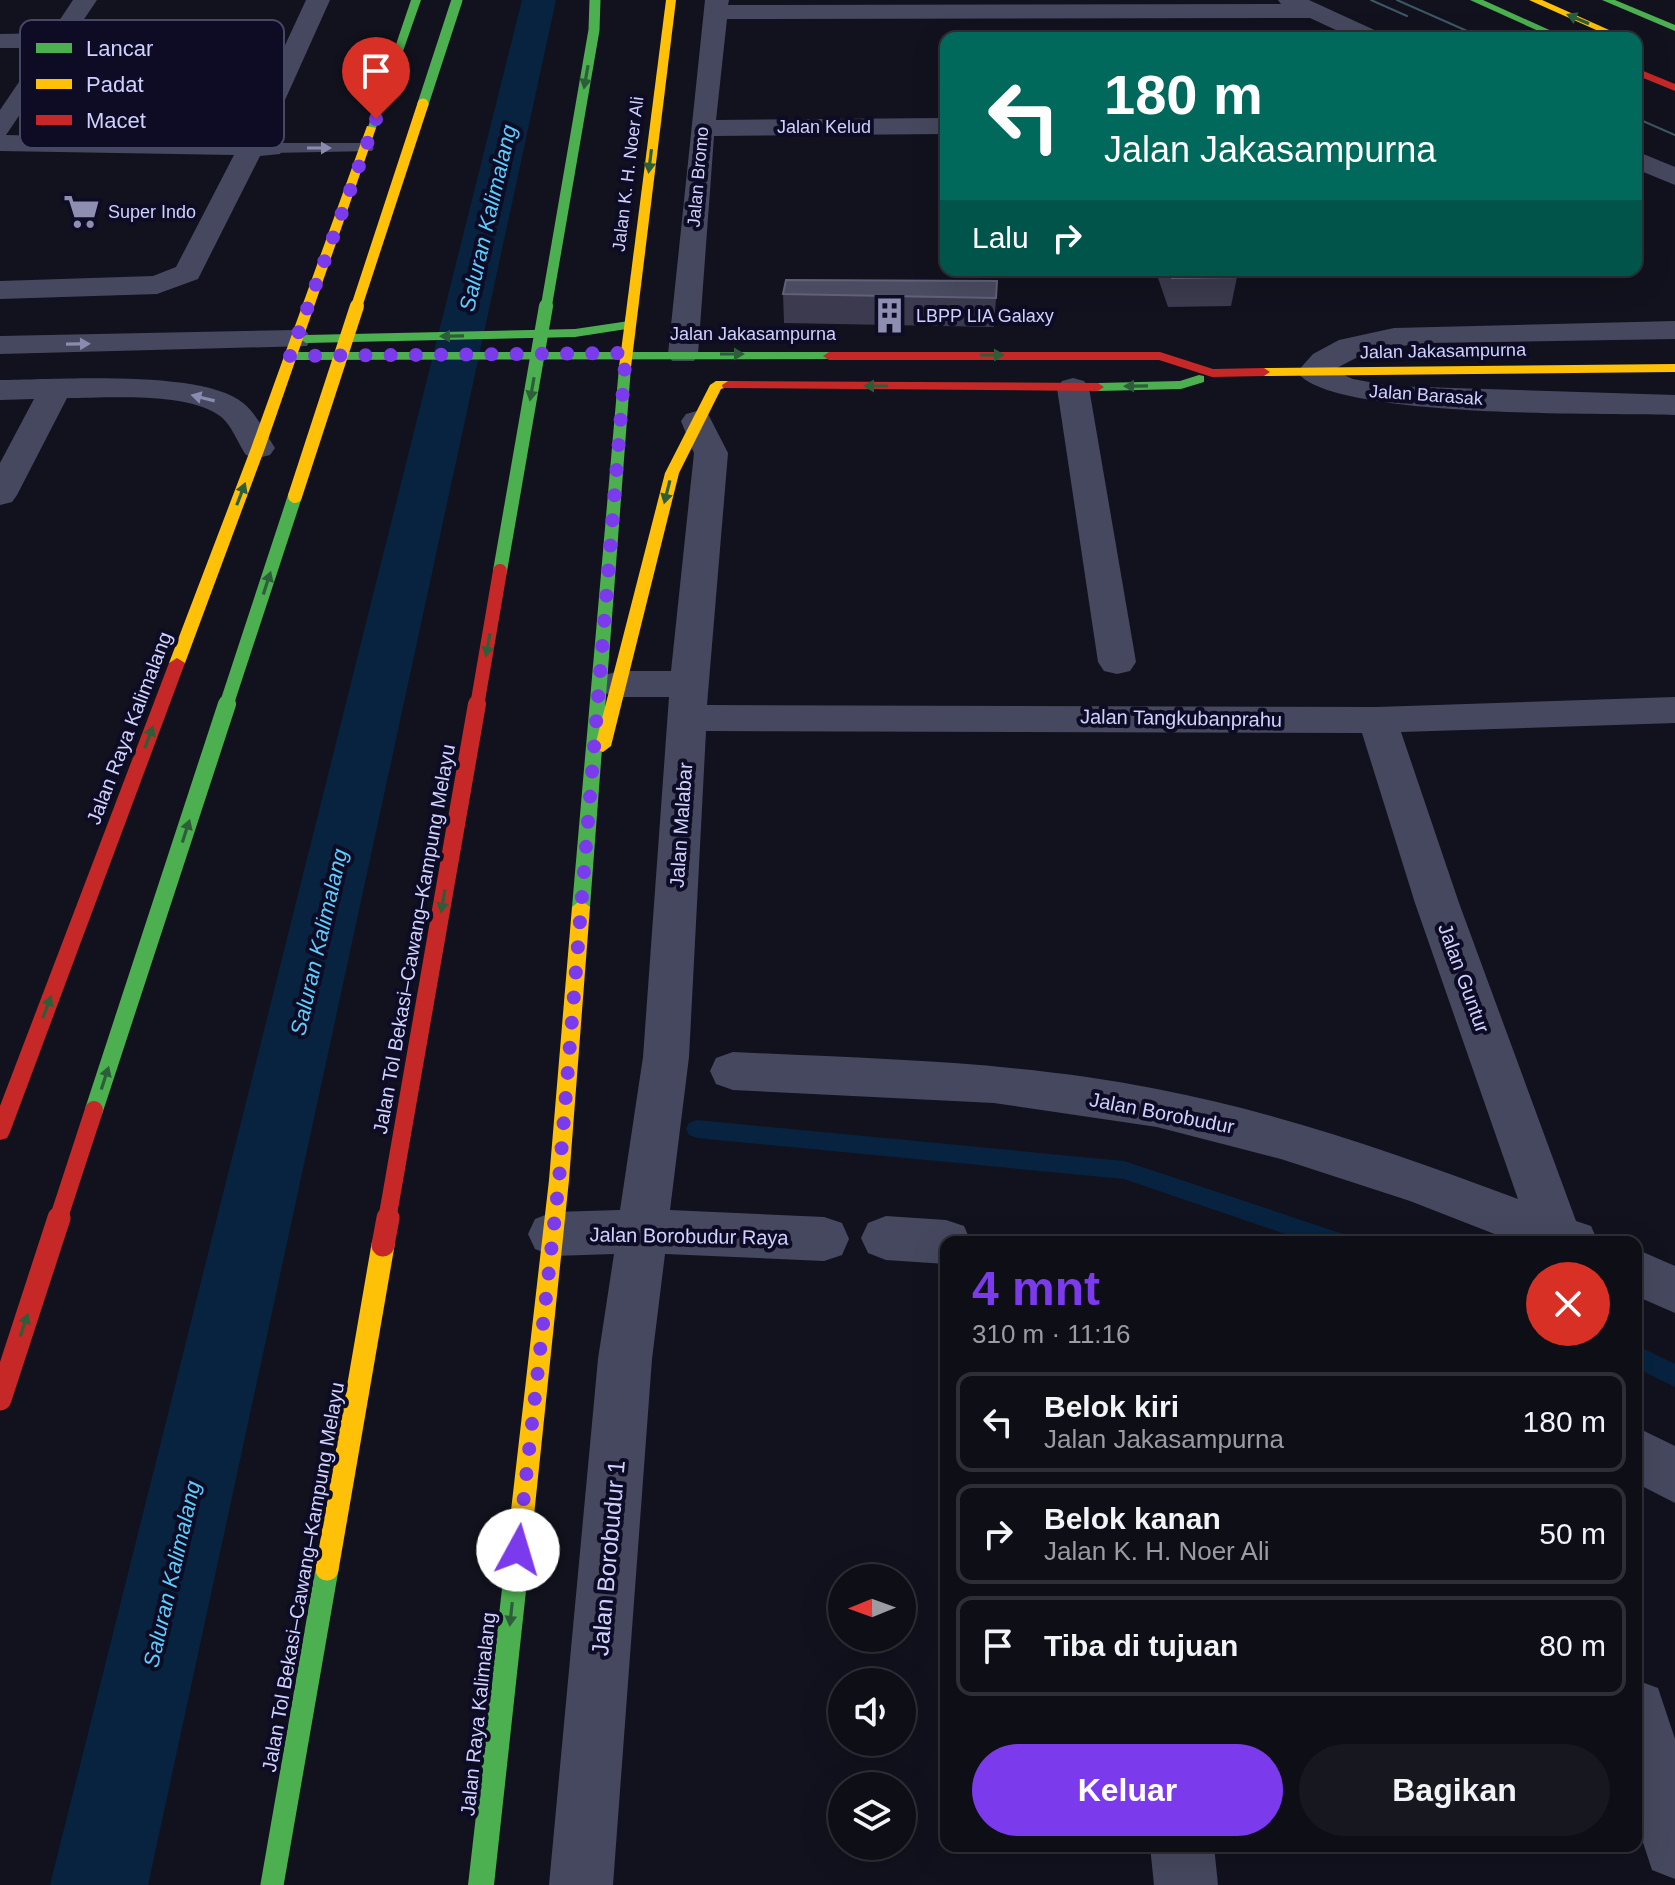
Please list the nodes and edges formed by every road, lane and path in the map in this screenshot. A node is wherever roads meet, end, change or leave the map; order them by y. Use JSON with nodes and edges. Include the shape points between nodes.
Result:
{"nodes":[{"id":1,"x":85,"y":0,"type":"edge"},
{"id":2,"x":318,"y":0,"type":"edge"},
{"id":3,"x":416,"y":0,"type":"edge"},
{"id":4,"x":457,"y":0,"type":"edge"},
{"id":5,"x":595,"y":0,"type":"edge"},
{"id":6,"x":671,"y":0,"type":"edge"},
{"id":7,"x":1290,"y":0,"type":"edge"},
{"id":8,"x":1475,"y":0,"type":"edge"},
{"id":9,"x":1534,"y":0,"type":"edge"},
{"id":10,"x":1607,"y":0,"type":"edge"},
{"id":11,"x":1657,"y":0,"type":"edge"},
{"id":12,"x":716,"y":6,"type":"edge"},
{"id":13,"x":1675,"y":7,"type":"edge"},
{"id":14,"x":1315,"y":11,"type":"junction"},
{"id":15,"x":72,"y":20,"type":"edge"},
{"id":16,"x":1675,"y":28,"type":"edge"},
{"id":17,"x":1360,"y":32,"type":"edge"},
{"id":18,"x":1548,"y":32,"type":"edge"},
{"id":19,"x":1608,"y":32,"type":"edge"},
{"id":20,"x":0,"y":41,"type":"edge"},
{"id":21,"x":20,"y":41,"type":"edge"},
{"id":22,"x":1642,"y":74,"type":"edge"},
{"id":23,"x":284,"y":88,"type":"edge"},
{"id":24,"x":1675,"y":88,"type":"edge"},
{"id":25,"x":20,"y":99,"type":"edge"},
{"id":26,"x":940,"y":126,"type":"edge"},
{"id":27,"x":702,"y":128,"type":"junction"},
{"id":28,"x":0,"y":129,"type":"edge"},
{"id":29,"x":0,"y":143,"type":"edge"},
{"id":30,"x":20,"y":143,"type":"edge"},
{"id":31,"x":261,"y":148,"type":"joint"},
{"id":32,"x":366,"y":148,"type":"junction"},
{"id":33,"x":1642,"y":162,"type":"edge"},
{"id":34,"x":1675,"y":177,"type":"edge"},
{"id":35,"x":0,"y":290,"type":"edge"},
{"id":36,"x":629,"y":325,"type":"junction"},
{"id":37,"x":1675,"y":330,"type":"edge"},
{"id":38,"x":525,"y":344,"type":"junction"},
{"id":39,"x":0,"y":345,"type":"edge"},
{"id":40,"x":293,"y":348,"type":"junction"},
{"id":41,"x":626,"y":353,"type":"junction"},
{"id":42,"x":683,"y":354,"type":"junction"},
{"id":43,"x":1675,"y":368,"type":"edge"},
{"id":44,"x":1313,"y":372,"type":"junction"},
{"id":45,"x":1212,"y":373,"type":"junction"},
{"id":46,"x":1073,"y":388,"type":"junction"},
{"id":47,"x":0,"y":390,"type":"edge"},
{"id":48,"x":55,"y":390,"type":"junction"},
{"id":49,"x":1675,"y":405,"type":"edge"},
{"id":50,"x":697,"y":421,"type":"junction"},
{"id":51,"x":258,"y":448,"type":"junction"},
{"id":52,"x":0,"y":495,"type":"edge"},
{"id":53,"x":1117,"y":662,"type":"dead end"},
{"id":54,"x":619,"y":684,"type":"junction"},
{"id":55,"x":688,"y":701,"type":"junction"},
{"id":56,"x":1675,"y":710,"type":"edge"},
{"id":57,"x":1377,"y":720,"type":"junction"},
{"id":58,"x":593,"y":784,"type":"junction"},
{"id":59,"x":733,"y":1071,"type":"dead end"},
{"id":60,"x":0,"y":1132,"type":"edge"},
{"id":61,"x":641,"y":1231,"type":"junction"},
{"id":62,"x":553,"y":1234,"type":"junction"},
{"id":63,"x":1559,"y":1236,"type":"edge"},
{"id":64,"x":1563,"y":1236,"type":"edge"},
{"id":65,"x":886,"y":1238,"type":"dead end"},
{"id":66,"x":824,"y":1239,"type":"dead end"},
{"id":67,"x":940,"y":1242,"type":"edge"},
{"id":68,"x":1642,"y":1275,"type":"edge"},
{"id":69,"x":1675,"y":1290,"type":"edge"},
{"id":70,"x":0,"y":1399,"type":"edge"},
{"id":71,"x":1642,"y":1457,"type":"edge"},
{"id":72,"x":1675,"y":1476,"type":"edge"},
{"id":73,"x":1642,"y":1731,"type":"edge"},
{"id":74,"x":1675,"y":1847,"type":"edge"},
{"id":75,"x":1183,"y":1852,"type":"edge"},
{"id":76,"x":272,"y":1885,"type":"edge"},
{"id":77,"x":481,"y":1885,"type":"edge"},
{"id":78,"x":581,"y":1885,"type":"edge"},
{"id":79,"x":1186,"y":1885,"type":"edge"}],
"edges":[{"from":1,"to":15,"type":"street"},
{"from":2,"to":23,"type":"street"},
{"from":3,"to":32,"type":"main road"},
{"from":70,"to":4,"type":"main road","one_way":true,"bridge":true},
{"from":5,"to":76,"type":"main road","name":"Jalan Tol Bekasi–Cawang–Kampung Melayu","one_way":true,"bridge":true,"via":[[592,46]]},
{"from":6,"to":36,"type":"main road","name":"Jalan K. H. Noer Ali","one_way":true},
{"from":7,"to":14,"type":"street"},
{"from":8,"to":18,"type":"main road"},
{"from":19,"to":9,"type":"main road","one_way":true},
{"from":10,"to":16,"type":"main road"},
{"from":11,"to":13,"type":"main road"},
{"from":12,"to":14,"type":"street"},
{"from":12,"to":27,"type":"street","name":"Jalan Bromo"},
{"from":14,"to":17,"type":"street"},
{"from":20,"to":21,"type":"street"},
{"from":22,"to":24,"type":"main road"},
{"from":25,"to":28,"type":"street"},
{"from":26,"to":27,"type":"street","name":"Jalan Kelud"},
{"from":27,"to":42,"type":"street","name":"Jalan Bromo"},
{"from":29,"to":30,"type":"street"},
{"from":31,"to":32,"type":"lane","one_way":true},
{"from":31,"to":35,"type":"street","via":[[188,273],[140,287]]},
{"from":32,"to":40,"type":"main road"},
{"from":33,"to":34,"type":"street"},
{"from":36,"to":38,"type":"main road"},
{"from":36,"to":41,"type":"main road","name":"Jalan K. H. Noer Ali"},
{"from":37,"to":44,"type":"street","via":[[1384,337],[1339,350]]},
{"from":38,"to":40,"type":"main road"},
{"from":38,"to":41,"type":"main road","name":"Jalan Jakasampurna"},
{"from":39,"to":40,"type":"street","one_way":true},
{"from":40,"to":51,"type":"main road","name":"Jalan Raya Kalimalang"},
{"from":41,"to":42,"type":"main road","name":"Jalan Jakasampurna"},
{"from":41,"to":58,"type":"main road","name":"Jalan Raya Kalimalang"},
{"from":42,"to":45,"type":"main road","name":"Jalan Jakasampurna","one_way":true,"via":[[1160,356]]},
{"from":43,"to":44,"type":"main road","name":"Jalan Jakasampurna"},
{"from":44,"to":45,"type":"main road","name":"Jalan Jakasampurna"},
{"from":44,"to":49,"type":"street","name":"Jalan Barasak","via":[[1343,386],[1390,396]]},
{"from":45,"to":46,"type":"main road","name":"Jalan Jakasampurna","one_way":true,"via":[[1181,385]]},
{"from":46,"to":50,"type":"main road","name":"Jalan Jakasampurna","one_way":true,"via":[[716,385]]},
{"from":46,"to":53,"type":"street"},
{"from":47,"to":48,"type":"street"},
{"from":51,"to":48,"type":"street","one_way":true,"via":[[230,407],[203,396]]},
{"from":48,"to":52,"type":"street"},
{"from":50,"to":54,"type":"main road","name":"Jalan Jakasampurna","one_way":true,"via":[[672,473]]},
{"from":50,"to":55,"type":"street","name":"Jalan Malabar","via":[[711,453]]},
{"from":60,"to":51,"type":"main road","name":"Jalan Raya Kalimalang","one_way":true},
{"from":54,"to":55,"type":"street","name":"Jalan Tangkubanprahu"},
{"from":54,"to":58,"type":"main road","name":"Jalan Jakasampurna"},
{"from":55,"to":57,"type":"street","name":"Jalan Tangkubanprahu"},
{"from":55,"to":61,"type":"street","name":"Jalan Malabar","via":[[666,1057]]},
{"from":56,"to":57,"type":"street","name":"Jalan Tangkubanprahu"},
{"from":57,"to":64,"type":"street","name":"Jalan Guntur","via":[[1437,903]]},
{"from":58,"to":62,"type":"main road","name":"Jalan Raya Kalimalang"},
{"from":59,"to":63,"type":"street","name":"Jalan Borobudur","via":[[994,1084],[1157,1108],[1281,1139]]},
{"from":61,"to":62,"type":"street","name":"Jalan Borobudur Raya"},
{"from":61,"to":66,"type":"street","name":"Jalan Borobudur Raya"},
{"from":61,"to":78,"type":"street","name":"Jalan Borobudur 1","via":[[625,1359]]},
{"from":62,"to":77,"type":"main road","name":"Jalan Raya Kalimalang","one_way":true},
{"from":65,"to":67,"type":"street"},
{"from":68,"to":69,"type":"street"},
{"from":71,"to":72,"type":"street"},
{"from":73,"to":74,"type":"street"},
{"from":75,"to":79,"type":"street"}]}
